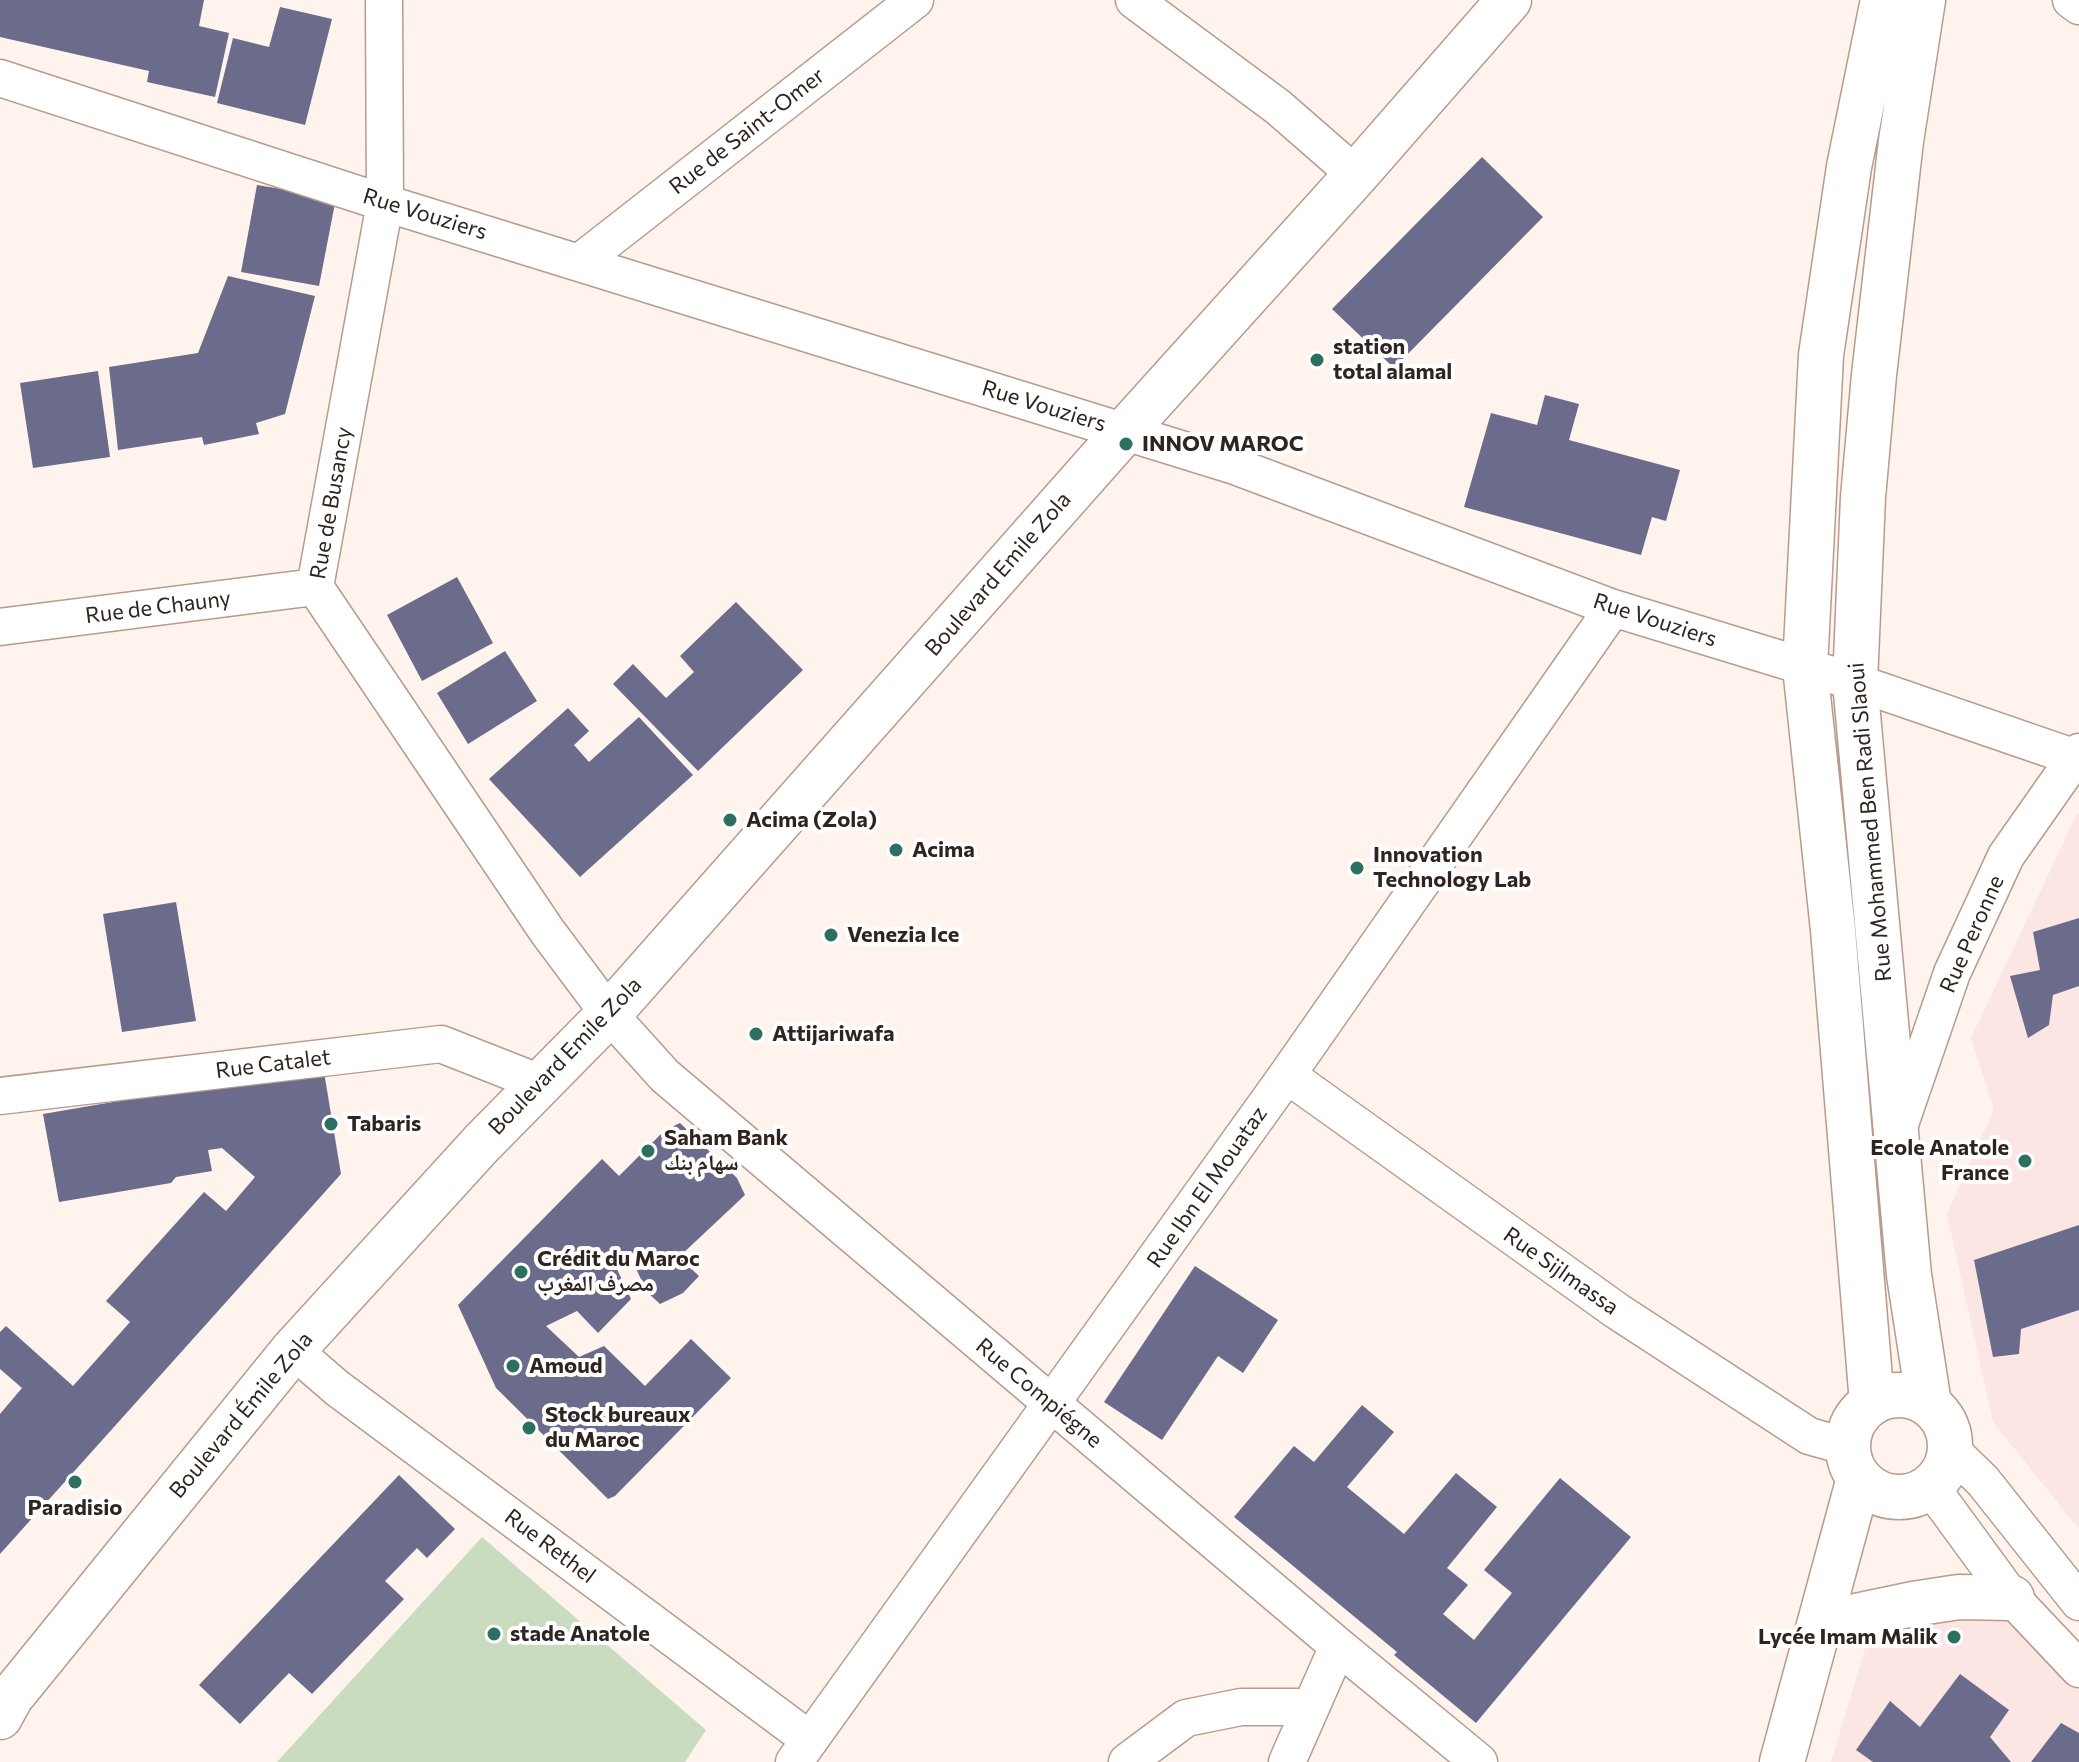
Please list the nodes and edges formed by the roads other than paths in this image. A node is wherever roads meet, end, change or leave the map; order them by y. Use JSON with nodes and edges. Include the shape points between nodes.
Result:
{"nodes":[{"id":1,"x":384,"y":0,"type":"edge"},
{"id":2,"x":915,"y":0,"type":"edge"},
{"id":3,"x":1134,"y":0,"type":"edge"},
{"id":4,"x":1509,"y":0,"type":"edge"},
{"id":5,"x":1883,"y":0,"type":"edge"},
{"id":6,"x":1923,"y":0,"type":"edge"},
{"id":7,"x":2071,"y":0,"type":"edge"},
{"id":8,"x":2079,"y":6,"type":"edge"},
{"id":9,"x":0,"y":78,"type":"edge"},
{"id":10,"x":1356,"y":175,"type":"junction"},
{"id":11,"x":385,"y":203,"type":"junction"},
{"id":12,"x":580,"y":262,"type":"junction"},
{"id":13,"x":1125,"y":431,"type":"junction"},
{"id":14,"x":315,"y":587,"type":"junction"},
{"id":15,"x":1613,"y":608,"type":"junction"},
{"id":16,"x":0,"y":627,"type":"edge"},
{"id":17,"x":1805,"y":667,"type":"junction"},
{"id":18,"x":1855,"y":682,"type":"junction"},
{"id":19,"x":2077,"y":756,"type":"edge"},
{"id":20,"x":609,"y":1014,"type":"junction"},
{"id":21,"x":1287,"y":1075,"type":"junction"},
{"id":22,"x":540,"y":1083,"type":"junction"},
{"id":23,"x":0,"y":1096,"type":"edge"},
{"id":24,"x":1897,"y":1133,"type":"junction"},
{"id":25,"x":482,"y":1143,"type":"joint"},
{"id":26,"x":293,"y":1350,"type":"junction"},
{"id":27,"x":1872,"y":1403,"type":"junction"},
{"id":28,"x":1929,"y":1404,"type":"junction"},
{"id":29,"x":1052,"y":1405,"type":"junction"},
{"id":30,"x":1897,"y":1471,"type":"junction"},
{"id":31,"x":2012,"y":1598,"type":"junction"},
{"id":32,"x":2079,"y":1602,"type":"edge"},
{"id":33,"x":1819,"y":1628,"type":"junction"},
{"id":34,"x":1338,"y":1646,"type":"junction"},
{"id":35,"x":2079,"y":1669,"type":"edge"},
{"id":36,"x":4,"y":1706,"type":"edge"},
{"id":37,"x":1311,"y":1707,"type":"junction"},
{"id":38,"x":802,"y":1751,"type":"edge"},
{"id":39,"x":1127,"y":1762,"type":"edge"},
{"id":40,"x":1287,"y":1762,"type":"edge"},
{"id":41,"x":1479,"y":1762,"type":"edge"},
{"id":42,"x":1782,"y":1762,"type":"edge"}],
"edges":[{"from":1,"to":11,"type":"street","name":"Rue de Busancy"},
{"from":2,"to":12,"type":"street","name":"Rue de Saint-Omer"},
{"from":3,"to":10,"type":"street","via":[[1278,107]]},
{"from":4,"to":10,"type":"street","name":"Boulevard Emile Zola"},
{"from":5,"to":17,"type":"street","via":[[1849,167],[1821,355]]},
{"from":6,"to":18,"type":"street","name":"Rue Mohammed Ben Radi Slaoui","via":[[1874,375]]},
{"from":7,"to":8,"type":"street"},
{"from":9,"to":11,"type":"street","name":"Rue Vouziers"},
{"from":10,"to":13,"type":"street","name":"Boulevard Emile Zola"},
{"from":11,"to":12,"type":"street","name":"Rue Vouziers"},
{"from":11,"to":14,"type":"street","name":"Rue de Busancy"},
{"from":12,"to":13,"type":"street","name":"Rue Vouziers"},
{"from":13,"to":15,"type":"street","name":"Rue Vouziers","via":[[1232,465]]},
{"from":13,"to":20,"type":"street","name":"Boulevard Emile Zola"},
{"from":14,"to":16,"type":"street","name":"Rue de Chauny"},
{"from":14,"to":20,"type":"street","name":"Rue de Busancy"},
{"from":15,"to":17,"type":"street","name":"Rue Vouziers"},
{"from":15,"to":21,"type":"street","name":"Rue Ibn El Mouataz"},
{"from":17,"to":18,"type":"street","name":"Rue Vouziers"},
{"from":17,"to":27,"type":"street","via":[[1833,930]]},
{"from":18,"to":19,"type":"street","name":"Rue Vouziers"},
{"from":18,"to":24,"type":"street","name":"Rue Mohammed Ben Radi Slaoui"},
{"from":19,"to":24,"type":"street","name":"Rue Peronne","via":[[2006,856],[1952,973]]},
{"from":20,"to":22,"type":"street","name":"Boulevard Emile Zola"},
{"from":20,"to":29,"type":"street","name":"Rue Compiégne","via":[[665,1076]]},
{"from":21,"to":29,"type":"street","name":"Rue Ibn El Mouataz"},
{"from":21,"to":30,"type":"street","name":"Rue Sijlmassa","via":[[1629,1320],[1809,1436]]},
{"from":22,"to":23,"type":"street","name":"Rue Catalet","via":[[441,1044]]},
{"from":22,"to":25,"type":"street","name":"Boulevard Emile Zola"},
{"from":24,"to":28,"type":"street","name":"Rue Mohammed Ben Radi Slaoui","via":[[1909,1275]]},
{"from":25,"to":26,"type":"street","name":"Boulevard Émile Zola"},
{"from":26,"to":36,"type":"street","name":"Boulevard Émile Zola"},
{"from":26,"to":38,"type":"street","name":"Rue Rethel"},
{"from":27,"to":28,"type":"street","via":[[1905,1395]]},
{"from":27,"to":30,"type":"street","via":[[1854,1422]]},
{"from":28,"to":30,"type":"street","via":[[1945,1424]]},
{"from":29,"to":34,"type":"street","name":"Rue Compiégne"},
{"from":29,"to":38,"type":"street","name":"Rue Ibn El Mouataz"},
{"from":30,"to":31,"type":"street"},
{"from":30,"to":32,"type":"street","name":"Rue Sijlmassa","via":[[1983,1481]]},
{"from":30,"to":33,"type":"street","via":[[1840,1546]]},
{"from":31,"to":33,"type":"street","via":[[1959,1597],[1913,1604]]},
{"from":31,"to":35,"type":"street"},
{"from":33,"to":42,"type":"street"},
{"from":34,"to":37,"type":"street"},
{"from":34,"to":41,"type":"street","name":"Rue Compiégne"},
{"from":37,"to":39,"type":"street","via":[[1241,1707],[1186,1718]]},
{"from":37,"to":40,"type":"street"}]}
